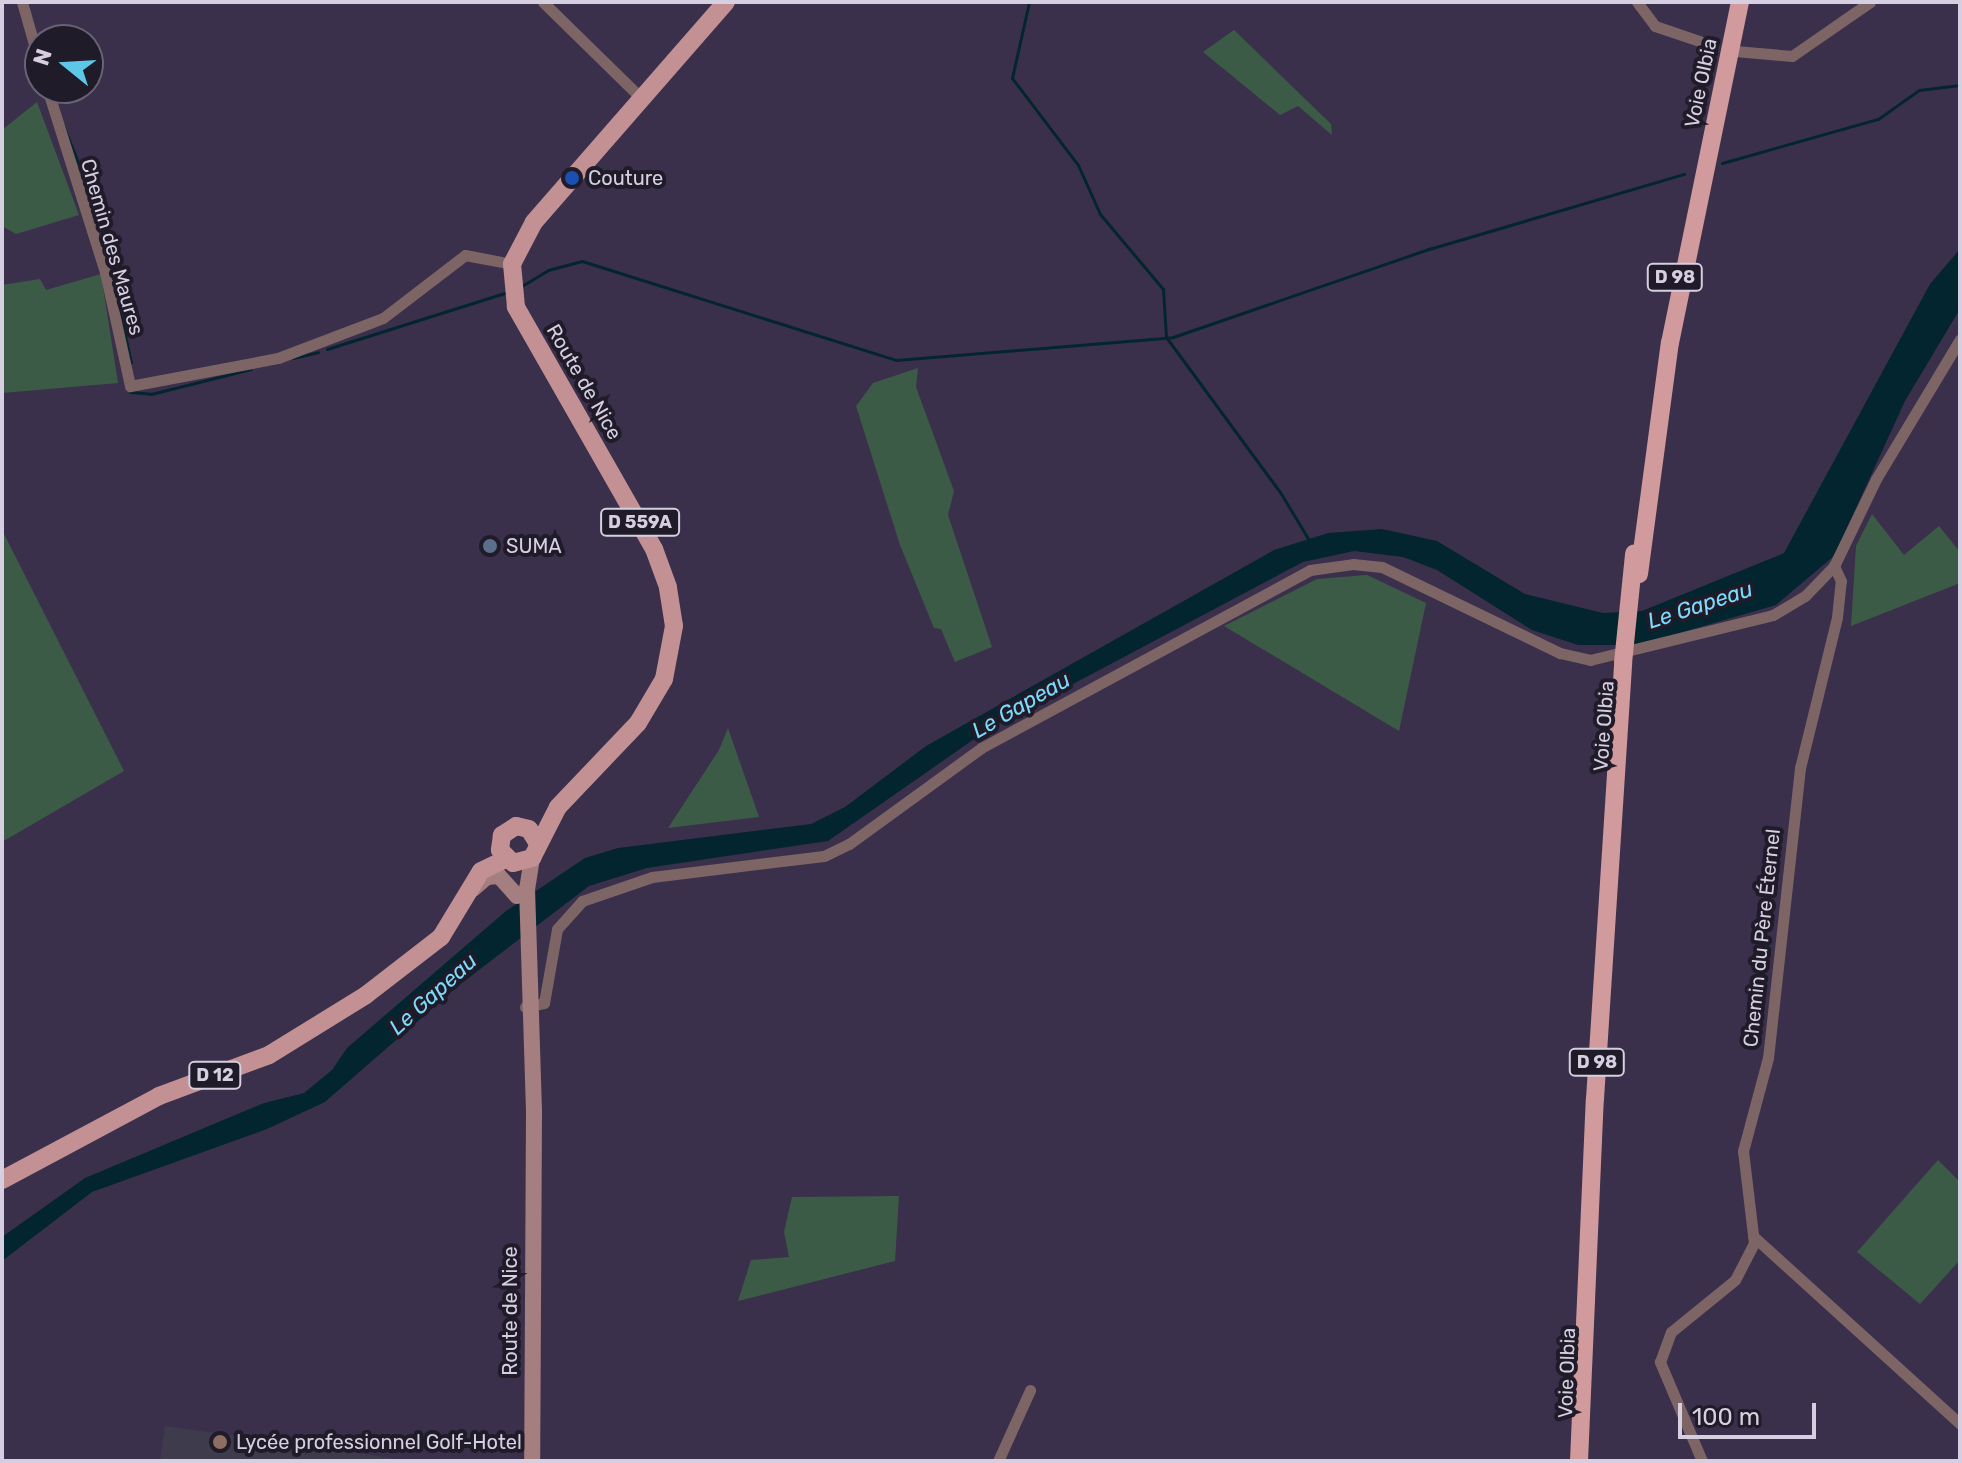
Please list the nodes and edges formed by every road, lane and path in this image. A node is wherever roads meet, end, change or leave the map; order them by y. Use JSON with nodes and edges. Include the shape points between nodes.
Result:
{"nodes":[{"id":1,"x":22,"y":2,"type":"edge"},
{"id":2,"x":543,"y":2,"type":"edge"},
{"id":3,"x":726,"y":2,"type":"edge"},
{"id":4,"x":1637,"y":2,"type":"edge"},
{"id":5,"x":1729,"y":2,"type":"edge"},
{"id":6,"x":1740,"y":2,"type":"edge"},
{"id":7,"x":1870,"y":2,"type":"edge"},
{"id":8,"x":28,"y":24,"type":"edge"},
{"id":9,"x":1714,"y":46,"type":"dead end"},
{"id":10,"x":1735,"y":51,"type":"dead end"},
{"id":11,"x":642,"y":99,"type":"junction"},
{"id":12,"x":52,"y":104,"type":"edge"},
{"id":13,"x":512,"y":264,"type":"junction"},
{"id":14,"x":1960,"y":339,"type":"edge"},
{"id":15,"x":1637,"y":554,"type":"junction"},
{"id":16,"x":1834,"y":566,"type":"junction"},
{"id":17,"x":1627,"y":664,"type":"junction"},
{"id":18,"x":558,"y":807,"type":"junction"},
{"id":19,"x":525,"y":827,"type":"junction"},
{"id":20,"x":535,"y":850,"type":"junction"},
{"id":21,"x":506,"y":856,"type":"junction"},
{"id":22,"x":470,"y":891,"type":"junction"},
{"id":23,"x":522,"y":892,"type":"junction"},
{"id":24,"x":524,"y":952,"type":"junction"},
{"id":25,"x":419,"y":956,"type":"junction"},
{"id":26,"x":529,"y":1006,"type":"junction"},
{"id":27,"x":532,"y":1161,"type":"junction"},
{"id":28,"x":2,"y":1180,"type":"edge"},
{"id":29,"x":1753,"y":1236,"type":"junction"},
{"id":30,"x":1030,"y":1390,"type":"dead end"},
{"id":31,"x":1960,"y":1424,"type":"edge"},
{"id":32,"x":532,"y":1461,"type":"edge"},
{"id":33,"x":998,"y":1461,"type":"edge"},
{"id":34,"x":1579,"y":1461,"type":"edge"},
{"id":35,"x":1588,"y":1461,"type":"edge"},
{"id":36,"x":1702,"y":1461,"type":"edge"}],
"edges":[{"from":1,"to":8,"type":"street"},
{"from":2,"to":11,"type":"street"},
{"from":3,"to":11,"type":"main road"},
{"from":4,"to":9,"type":"street","via":[[1655,26]]},
{"from":5,"to":15,"type":"highway","name":"Voie Olbia","number":"D 98","via":[[1667,320]]},
{"from":6,"to":15,"type":"highway","name":"Voie Olbia","number":"D 98","via":[[1670,343]]},
{"from":7,"to":10,"type":"street","via":[[1792,56]]},
{"from":11,"to":13,"type":"main road","via":[[534,222]]},
{"from":12,"to":13,"type":"street","name":"Chemin des Maures","via":[[105,272],[130,386],[153,386],[278,358],[383,318],[465,255]]},
{"from":13,"to":18,"type":"main road","name":"Route de Nice","number":"D 559A","via":[[516,307],[654,549],[674,626],[658,695]]},
{"from":14,"to":16,"type":"street","via":[[1876,479]]},
{"from":15,"to":17,"type":"highway","name":"Voie Olbia","number":"D 98"},
{"from":16,"to":26,"type":"street","via":[[1805,596],[1773,615],[1590,660],[1560,653],[1382,567],[1353,564],[1310,570],[981,748],[849,844],[824,856],[652,877],[582,901],[563,916],[544,1003]]},
{"from":16,"to":29,"type":"street","name":"Chemin du Père Éternel","via":[[1841,581],[1837,617],[1800,768],[1768,1058],[1743,1151]]},
{"from":17,"to":34,"type":"highway","name":"Voie Olbia","number":"D 98","via":[[1595,1086]]},
{"from":17,"to":35,"type":"highway","name":"Voie Olbia","number":"D 98"},
{"from":18,"to":19,"type":"main road","number":"D 559A"},
{"from":18,"to":20,"type":"main road","number":"D 559A"},
{"from":19,"to":20,"type":"main road"},
{"from":19,"to":21,"type":"main road","via":[[506,831]]},
{"from":20,"to":21,"type":"main road"},
{"from":20,"to":23,"type":"main road","number":"D 559A"},
{"from":21,"to":22,"type":"main road","via":[[487,865]]},
{"from":21,"to":23,"type":"main road"},
{"from":21,"to":25,"type":"main road","via":[[474,868]]},
{"from":22,"to":23,"type":"main road","via":[[487,877],[499,876]]},
{"from":22,"to":25,"type":"main road","number":"D 12","via":[[441,937]]},
{"from":23,"to":24,"type":"main road"},
{"from":24,"to":26,"type":"main road"},
{"from":24,"to":27,"type":"main road"},
{"from":25,"to":28,"type":"main road","number":"D 12","via":[[269,1055],[159,1096]]},
{"from":26,"to":27,"type":"main road"},
{"from":27,"to":32,"type":"main road","name":"Route de Nice"},
{"from":29,"to":31,"type":"street"},
{"from":29,"to":36,"type":"street","name":"Chemin du Père Éternel","via":[[1749,1261],[1735,1280],[1663,1344],[1660,1362]]},
{"from":30,"to":33,"type":"street"}]}
